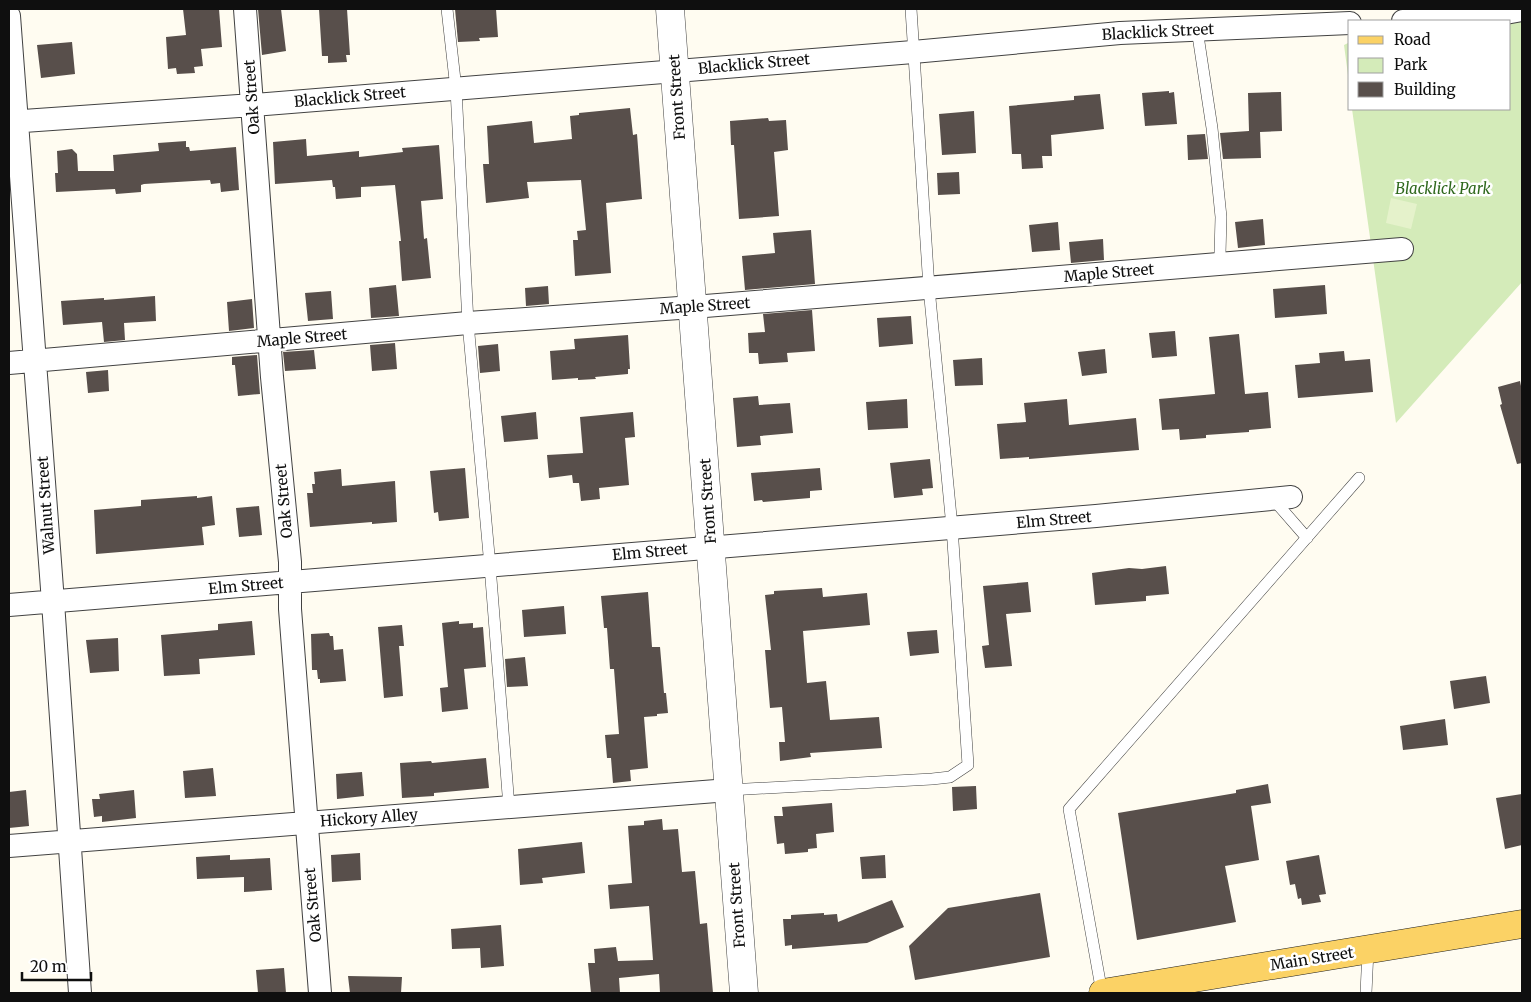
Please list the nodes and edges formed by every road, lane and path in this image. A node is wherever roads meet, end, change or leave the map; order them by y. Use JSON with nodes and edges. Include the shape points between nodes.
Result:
{"nodes":[{"id":1,"x":245,"y":9,"type":"edge"},
{"id":2,"x":447,"y":9,"type":"edge"},
{"id":3,"x":670,"y":9,"type":"edge"},
{"id":4,"x":911,"y":9,"type":"edge"},
{"id":5,"x":1522,"y":10,"type":"edge"},
{"id":6,"x":9,"y":16,"type":"edge"},
{"id":7,"x":1428,"y":20,"type":"edge"},
{"id":8,"x":1348,"y":23,"type":"edge"},
{"id":9,"x":1198,"y":29,"type":"junction"},
{"id":10,"x":913,"y":52,"type":"junction"},
{"id":11,"x":675,"y":71,"type":"junction"},
{"id":12,"x":456,"y":89,"type":"junction"},
{"id":13,"x":253,"y":105,"type":"junction"},
{"id":14,"x":12,"y":121,"type":"edge"},
{"id":15,"x":1402,"y":249,"type":"dead end"},
{"id":16,"x":1222,"y":263,"type":"junction"},
{"id":17,"x":929,"y":288,"type":"junction"},
{"id":18,"x":693,"y":307,"type":"junction"},
{"id":19,"x":468,"y":324,"type":"junction"},
{"id":20,"x":269,"y":340,"type":"junction"},
{"id":21,"x":35,"y":361,"type":"junction"},
{"id":22,"x":9,"y":363,"type":"edge"},
{"id":23,"x":1359,"y":478,"type":"dead end"},
{"id":24,"x":1282,"y":498,"type":"joint"},
{"id":25,"x":952,"y":527,"type":"junction"},
{"id":26,"x":1307,"y":538,"type":"junction"},
{"id":27,"x":711,"y":546,"type":"junction"},
{"id":28,"x":490,"y":566,"type":"junction"},
{"id":29,"x":290,"y":583,"type":"junction"},
{"id":30,"x":53,"y":602,"type":"junction"},
{"id":31,"x":9,"y":605,"type":"edge"},
{"id":32,"x":729,"y":790,"type":"junction"},
{"id":33,"x":509,"y":807,"type":"junction"},
{"id":34,"x":306,"y":823,"type":"junction"},
{"id":35,"x":71,"y":841,"type":"junction"},
{"id":36,"x":9,"y":846,"type":"edge"},
{"id":37,"x":1522,"y":924,"type":"edge"},
{"id":38,"x":1368,"y":950,"type":"junction"},
{"id":39,"x":80,"y":993,"type":"edge"},
{"id":40,"x":320,"y":993,"type":"edge"},
{"id":41,"x":744,"y":993,"type":"edge"},
{"id":42,"x":1102,"y":993,"type":"edge"},
{"id":43,"x":1366,"y":993,"type":"edge"}],
"edges":[{"from":1,"to":13,"type":"street","name":"Oak Street"},
{"from":2,"to":12,"type":"lane"},
{"from":3,"to":11,"type":"street","name":"Front Street"},
{"from":4,"to":10,"type":"lane"},
{"from":5,"to":7,"type":"street","via":[[1478,18]]},
{"from":6,"to":14,"type":"street","name":"Walnut Street"},
{"from":8,"to":9,"type":"street","name":"Blacklick Street"},
{"from":9,"to":10,"type":"street","name":"Blacklick Street"},
{"from":9,"to":16,"type":"lane","via":[[1212,128]]},
{"from":10,"to":11,"type":"street","name":"Blacklick Street"},
{"from":10,"to":17,"type":"lane"},
{"from":11,"to":12,"type":"street","name":"Blacklick Street"},
{"from":11,"to":18,"type":"street","name":"Front Street"},
{"from":12,"to":13,"type":"street","name":"Blacklick Street"},
{"from":12,"to":19,"type":"lane"},
{"from":13,"to":14,"type":"street","name":"Blacklick Street"},
{"from":13,"to":20,"type":"street","name":"Oak Street"},
{"from":14,"to":21,"type":"street","name":"Walnut Street"},
{"from":15,"to":16,"type":"street","name":"Maple Street"},
{"from":16,"to":17,"type":"street","name":"Maple Street"},
{"from":17,"to":18,"type":"street","name":"Maple Street"},
{"from":17,"to":25,"type":"lane"},
{"from":18,"to":19,"type":"street","name":"Maple Street"},
{"from":18,"to":27,"type":"street","name":"Front Street"},
{"from":19,"to":20,"type":"street","name":"Maple Street"},
{"from":19,"to":28,"type":"lane"},
{"from":20,"to":21,"type":"street","name":"Maple Street"},
{"from":20,"to":29,"type":"street","name":"Oak Street"},
{"from":21,"to":22,"type":"street","name":"Maple Street"},
{"from":21,"to":30,"type":"street","name":"Walnut Street"},
{"from":23,"to":26,"type":"lane"},
{"from":24,"to":25,"type":"street","name":"Elm Street"},
{"from":24,"to":26,"type":"lane"},
{"from":25,"to":27,"type":"street","name":"Elm Street"},
{"from":25,"to":32,"type":"lane","via":[[968,765],[950,777],[932,779]]},
{"from":26,"to":42,"type":"lane","via":[[1069,809]]},
{"from":27,"to":28,"type":"street","name":"Elm Street"},
{"from":27,"to":32,"type":"street","name":"Front Street"},
{"from":28,"to":29,"type":"street","name":"Elm Street"},
{"from":28,"to":33,"type":"lane"},
{"from":29,"to":30,"type":"street","name":"Elm Street"},
{"from":29,"to":34,"type":"street","name":"Oak Street"},
{"from":30,"to":31,"type":"street","name":"Elm Street"},
{"from":30,"to":35,"type":"street","name":"Walnut Street"},
{"from":32,"to":33,"type":"street","name":"Hickory Alley"},
{"from":32,"to":41,"type":"street","name":"Front Street"},
{"from":33,"to":34,"type":"street","name":"Hickory Alley"},
{"from":34,"to":35,"type":"street","name":"Hickory Alley"},
{"from":34,"to":40,"type":"street","name":"Oak Street"},
{"from":35,"to":36,"type":"street","name":"Hickory Alley"},
{"from":35,"to":39,"type":"street","name":"Walnut Street"},
{"from":37,"to":38,"type":"main road","name":"Main Street"},
{"from":38,"to":42,"type":"main road","name":"Main Street"},
{"from":38,"to":43,"type":"lane"}]}
